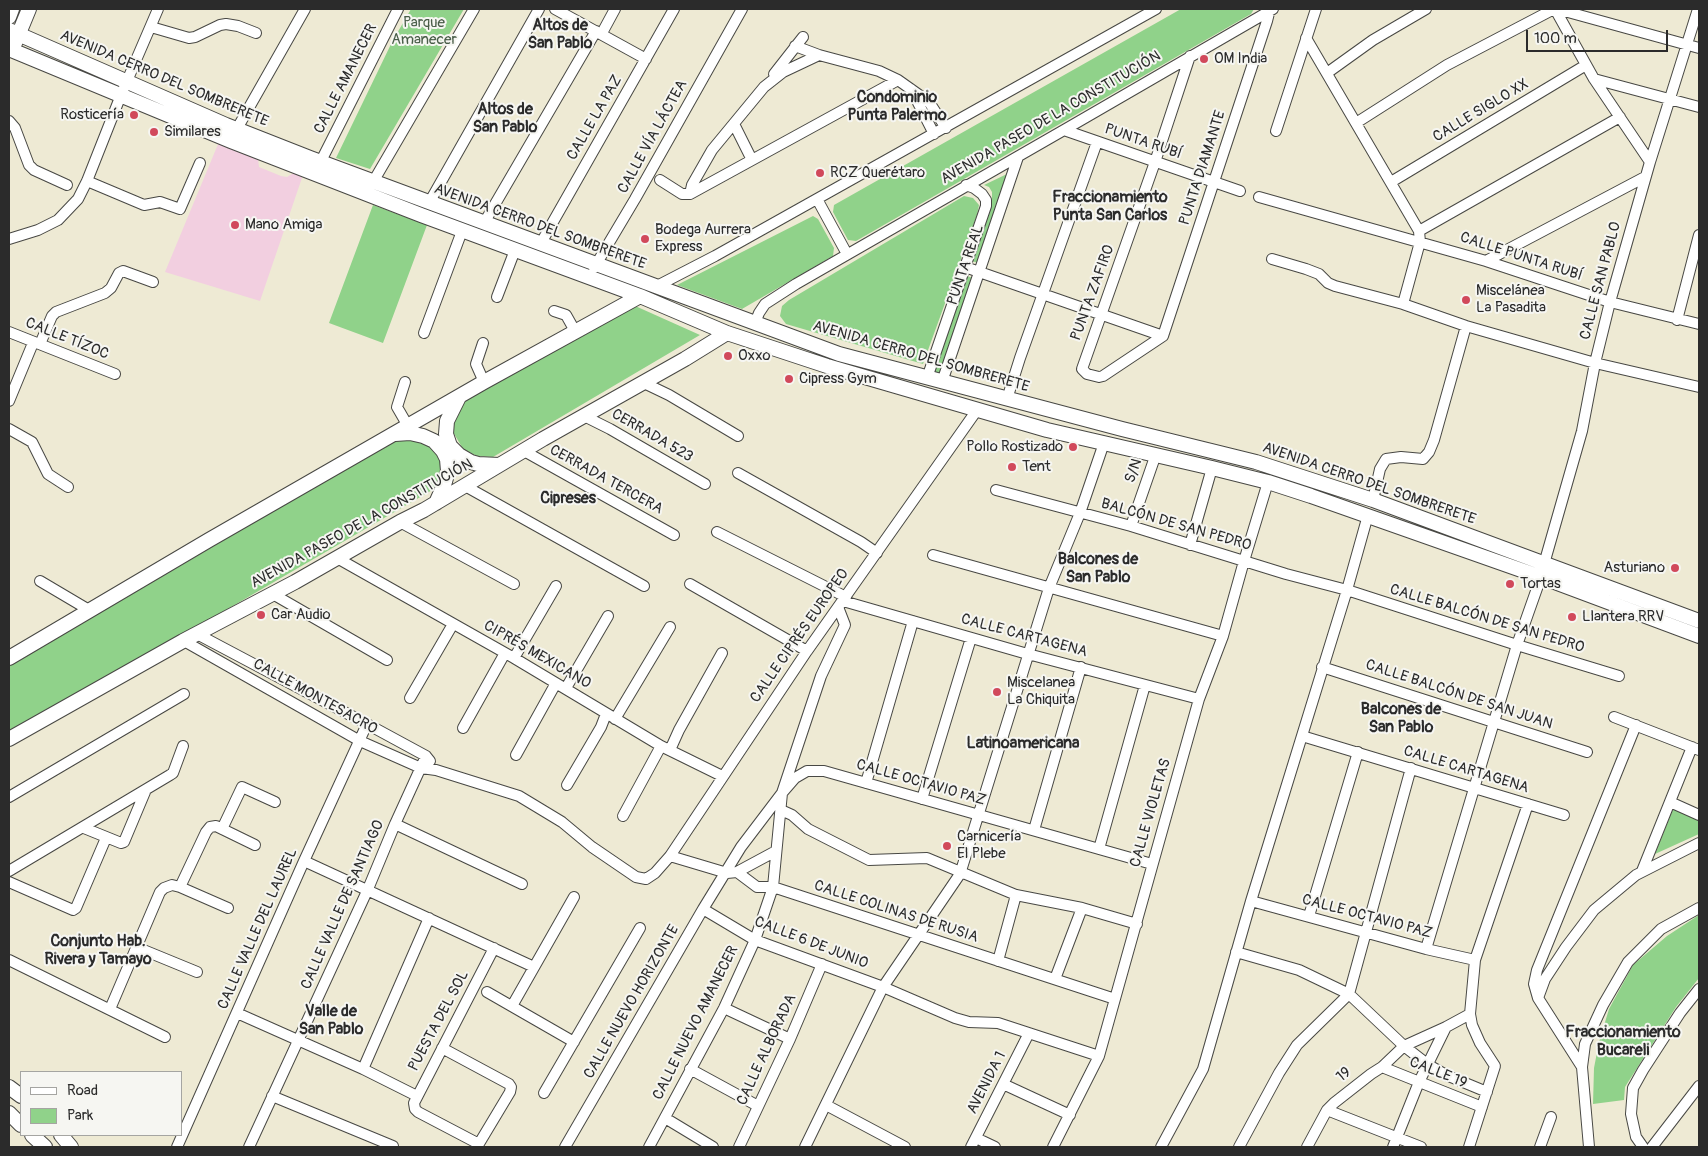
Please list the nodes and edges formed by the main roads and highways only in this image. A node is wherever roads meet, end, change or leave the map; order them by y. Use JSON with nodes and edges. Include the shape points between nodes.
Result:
{"nodes":[{"id":1,"x":12,"y":9,"type":"edge"},
{"id":2,"x":30,"y":9,"type":"edge"},
{"id":3,"x":9,"y":17,"type":"edge"},
{"id":4,"x":14,"y":32,"type":"edge"},
{"id":5,"x":10,"y":53,"type":"edge"},
{"id":6,"x":233,"y":135,"type":"junction"},
{"id":7,"x":640,"y":296,"type":"junction"},
{"id":8,"x":728,"y":332,"type":"junction"},
{"id":9,"x":459,"y":396,"type":"junction"},
{"id":10,"x":394,"y":434,"type":"junction"},
{"id":11,"x":1188,"y":444,"type":"junction"},
{"id":12,"x":1184,"y":461,"type":"junction"},
{"id":13,"x":500,"y":465,"type":"junction"},
{"id":14,"x":436,"y":503,"type":"junction"},
{"id":15,"x":1542,"y":570,"type":"junction"},
{"id":16,"x":1699,"y":621,"type":"edge"},
{"id":17,"x":1699,"y":636,"type":"edge"},
{"id":18,"x":9,"y":658,"type":"edge"},
{"id":19,"x":9,"y":739,"type":"edge"},
{"id":20,"x":9,"y":1087,"type":"edge"},
{"id":21,"x":20,"y":1095,"type":"edge"},
{"id":22,"x":9,"y":1113,"type":"edge"},
{"id":23,"x":20,"y":1124,"type":"edge"},
{"id":24,"x":33,"y":1136,"type":"edge"},
{"id":25,"x":62,"y":1136,"type":"edge"},
{"id":26,"x":45,"y":1147,"type":"edge"},
{"id":27,"x":71,"y":1147,"type":"edge"}],
"edges":[{"from":1,"to":3,"type":"main road"},
{"from":2,"to":4,"type":"main road"},
{"from":4,"to":5,"type":"main road"},
{"from":4,"to":6,"type":"main road","name":"AVENIDA CERRO DEL SOMBRERETE"},
{"from":5,"to":6,"type":"main road","name":"AVENIDA CERRO DEL SOMBRERETE"},
{"from":6,"to":7,"type":"main road","name":"AVENIDA CERRO DEL SOMBRERETE","via":[[462,231]]},
{"from":6,"to":11,"type":"main road","name":"AVENIDA CERRO DEL SOMBRERETE","via":[[373,182],[839,354]]},
{"from":7,"to":8,"type":"main road","name":"AVENIDA CERRO DEL SOMBRERETE"},
{"from":7,"to":9,"type":"main road"},
{"from":8,"to":12,"type":"main road","name":"AVENIDA CERRO DEL SOMBRERETE","via":[[827,366],[1047,430]]},
{"from":8,"to":13,"type":"main road","name":"AVENIDA PASEO DE LA CONSTITUCIÓN"},
{"from":9,"to":10,"type":"main road"},
{"from":9,"to":13,"type":"main road","via":[[447,421],[446,434],[450,446],[470,462]]},
{"from":10,"to":14,"type":"main road","via":[[423,436],[444,451],[448,471]]},
{"from":10,"to":18,"type":"main road"},
{"from":11,"to":12,"type":"main road"},
{"from":11,"to":15,"type":"main road","name":"AVENIDA CERRO DEL SOMBRERETE","via":[[1373,500]]},
{"from":12,"to":15,"type":"main road","name":"AVENIDA CERRO DEL SOMBRERETE","via":[[1268,482]]},
{"from":13,"to":14,"type":"main road","name":"AVENIDA PASEO DE LA CONSTITUCIÓN"},
{"from":14,"to":19,"type":"main road","name":"AVENIDA PASEO DE LA CONSTITUCIÓN"},
{"from":15,"to":16,"type":"main road","name":"AVENIDA CERRO DEL SOMBRERETE"},
{"from":15,"to":17,"type":"main road","name":"AVENIDA CERRO DEL SOMBRERETE"},
{"from":20,"to":21,"type":"main road"},
{"from":22,"to":23,"type":"main road"},
{"from":24,"to":26,"type":"main road"},
{"from":25,"to":27,"type":"main road"}]}
